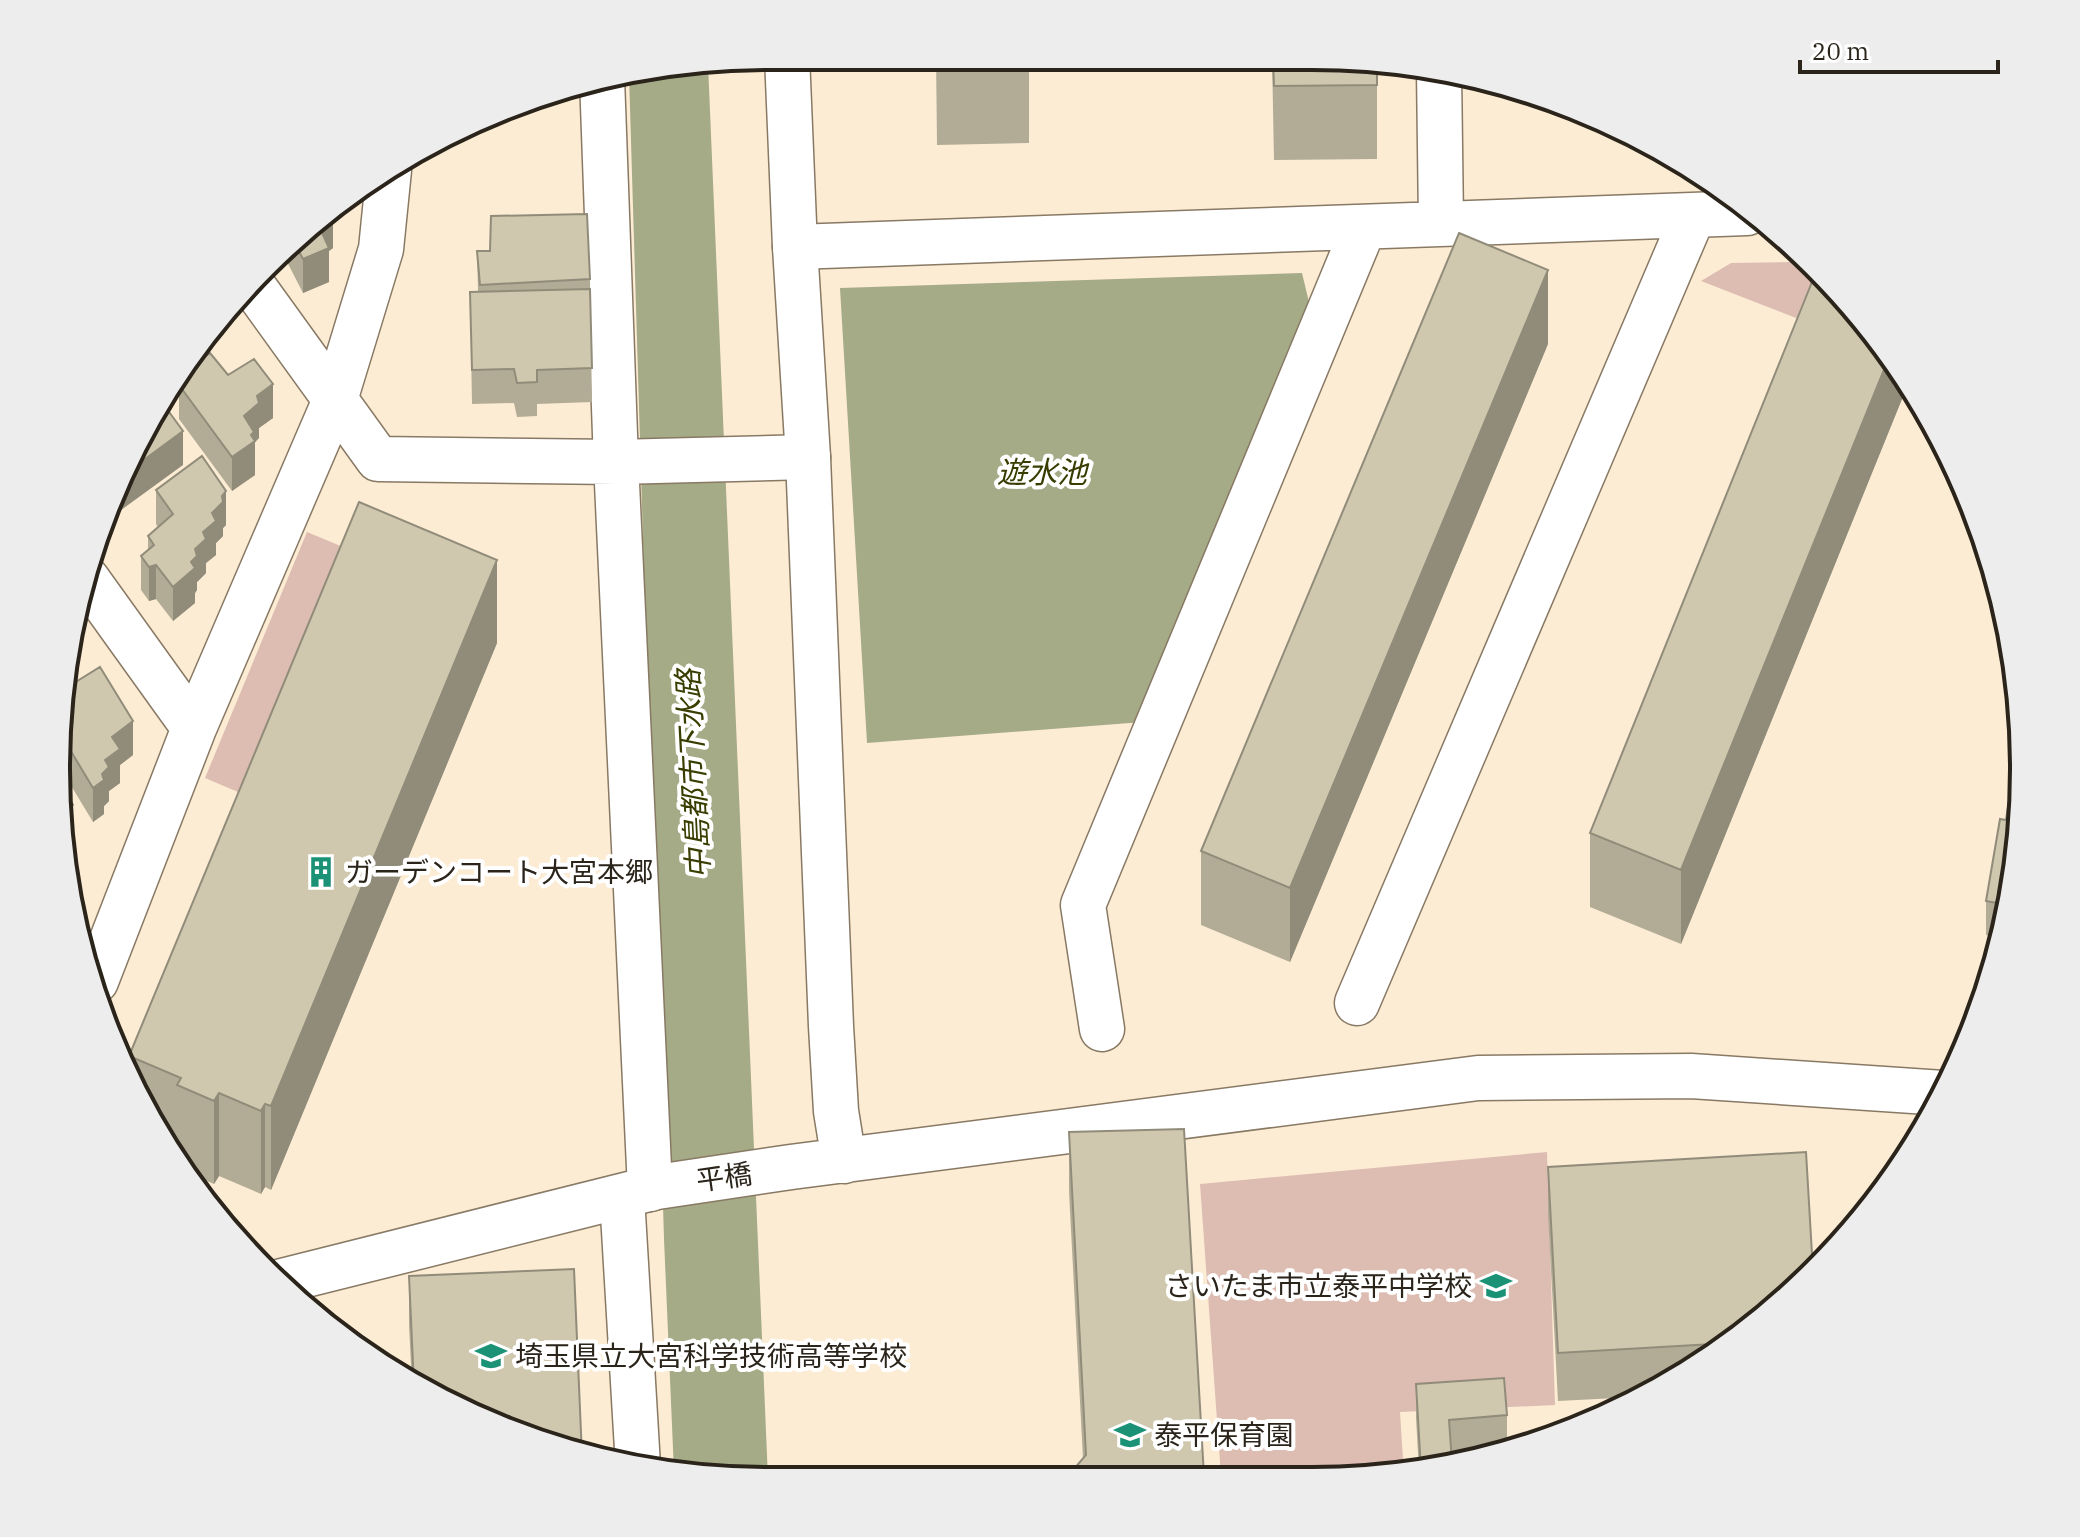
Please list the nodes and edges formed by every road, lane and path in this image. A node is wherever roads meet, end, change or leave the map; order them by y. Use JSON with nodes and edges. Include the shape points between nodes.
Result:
{"nodes":[{"id":1,"x":788,"y":70,"type":"edge"},
{"id":2,"x":1439,"y":82,"type":"edge"},
{"id":3,"x":602,"y":90,"type":"edge"},
{"id":4,"x":388,"y":183,"type":"edge"},
{"id":5,"x":1736,"y":214,"type":"edge"},
{"id":6,"x":1693,"y":216,"type":"junction"},
{"id":7,"x":1441,"y":223,"type":"junction"},
{"id":8,"x":1364,"y":227,"type":"junction"},
{"id":9,"x":795,"y":247,"type":"junction"},
{"id":10,"x":258,"y":293,"type":"edge"},
{"id":11,"x":335,"y":400,"type":"junction"},
{"id":12,"x":808,"y":457,"type":"junction"},
{"id":13,"x":616,"y":462,"type":"junction"},
{"id":14,"x":94,"y":589,"type":"edge"},
{"id":15,"x":194,"y":728,"type":"junction"},
{"id":16,"x":100,"y":970,"type":"edge"},
{"id":17,"x":1357,"y":1003,"type":"dead end"},
{"id":18,"x":1102,"y":1029,"type":"dead end"},
{"id":19,"x":1930,"y":1092,"type":"edge"},
{"id":20,"x":844,"y":1161,"type":"junction"},
{"id":21,"x":643,"y":1191,"type":"junction"},
{"id":22,"x":292,"y":1279,"type":"edge"},
{"id":23,"x":638,"y":1455,"type":"edge"}],
"edges":[{"from":1,"to":9,"type":"street"},
{"from":2,"to":7,"type":"street"},
{"from":3,"to":13,"type":"street"},
{"from":4,"to":11,"type":"street","via":[[381,249]]},
{"from":5,"to":6,"type":"street"},
{"from":6,"to":7,"type":"street"},
{"from":6,"to":17,"type":"street"},
{"from":7,"to":8,"type":"street"},
{"from":8,"to":9,"type":"street"},
{"from":8,"to":18,"type":"street","via":[[1083,905]]},
{"from":9,"to":12,"type":"street"},
{"from":10,"to":11,"type":"street"},
{"from":11,"to":13,"type":"street","via":[[378,459]]},
{"from":11,"to":15,"type":"street"},
{"from":12,"to":13,"type":"street"},
{"from":12,"to":20,"type":"street","via":[[831,1026]]},
{"from":13,"to":21,"type":"street"},
{"from":14,"to":15,"type":"street"},
{"from":15,"to":16,"type":"street"},
{"from":19,"to":20,"type":"street","name":"平橋","via":[[1691,1076],[1478,1078]]},
{"from":20,"to":21,"type":"street","name":"平橋"},
{"from":21,"to":22,"type":"street","name":"平橋"},
{"from":21,"to":23,"type":"street"}]}
